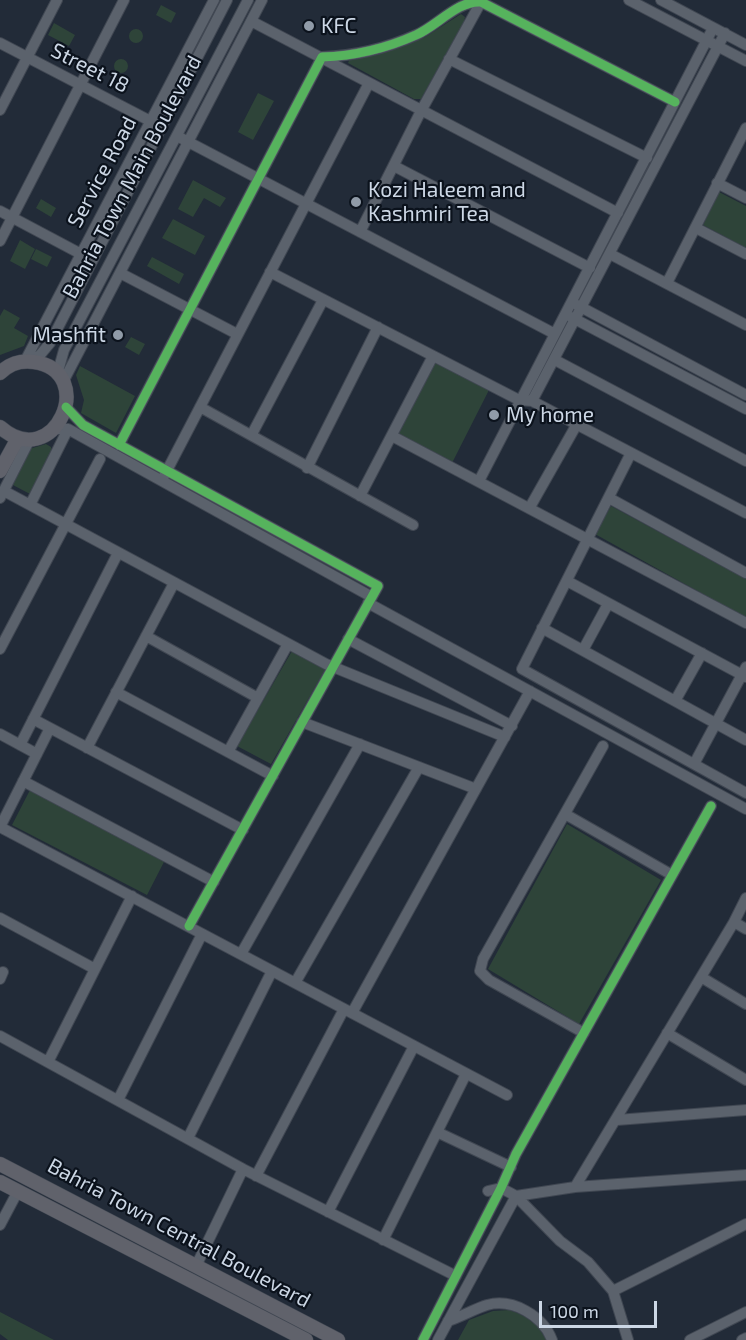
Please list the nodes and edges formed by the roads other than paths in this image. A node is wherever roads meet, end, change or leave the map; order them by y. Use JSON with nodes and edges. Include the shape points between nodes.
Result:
{"nodes":[{"id":1,"x":57,"y":0,"type":"edge"},
{"id":2,"x":124,"y":0,"type":"edge"},
{"id":3,"x":228,"y":0,"type":"edge"},
{"id":4,"x":248,"y":0,"type":"edge"},
{"id":5,"x":262,"y":0,"type":"edge"},
{"id":6,"x":629,"y":0,"type":"edge"},
{"id":7,"x":661,"y":0,"type":"edge"},
{"id":8,"x":212,"y":1,"type":"edge"},
{"id":9,"x":481,"y":1,"type":"edge"},
{"id":10,"x":251,"y":21,"type":"junction"},
{"id":11,"x":713,"y":27,"type":"junction"},
{"id":12,"x":724,"y":33,"type":"junction"},
{"id":13,"x":706,"y":40,"type":"junction"},
{"id":14,"x":0,"y":43,"type":"edge"},
{"id":15,"x":746,"y":45,"type":"edge"},
{"id":16,"x":718,"y":46,"type":"junction"},
{"id":17,"x":27,"y":57,"type":"junction"},
{"id":18,"x":322,"y":57,"type":"junction"},
{"id":19,"x":449,"y":59,"type":"junction"},
{"id":20,"x":746,"y":61,"type":"edge"},
{"id":21,"x":369,"y":83,"type":"junction"},
{"id":22,"x":80,"y":85,"type":"junction"},
{"id":23,"x":675,"y":102,"type":"junction"},
{"id":24,"x":0,"y":110,"type":"edge"},
{"id":25,"x":421,"y":111,"type":"junction"},
{"id":26,"x":156,"y":124,"type":"junction"},
{"id":27,"x":745,"y":132,"type":"edge"},
{"id":28,"x":177,"y":136,"type":"junction"},
{"id":29,"x":188,"y":141,"type":"junction"},
{"id":30,"x":647,"y":158,"type":"junction"},
{"id":31,"x":394,"y":166,"type":"junction"},
{"id":32,"x":259,"y":179,"type":"junction"},
{"id":33,"x":717,"y":183,"type":"junction"},
{"id":34,"x":746,"y":198,"type":"edge"},
{"id":35,"x":305,"y":202,"type":"junction"},
{"id":36,"x":0,"y":212,"type":"edge"},
{"id":37,"x":618,"y":213,"type":"junction"},
{"id":38,"x":13,"y":218,"type":"junction"},
{"id":39,"x":696,"y":228,"type":"junction"},
{"id":40,"x":360,"y":232,"type":"junction"},
{"id":41,"x":0,"y":241,"type":"edge"},
{"id":42,"x":81,"y":254,"type":"junction"},
{"id":43,"x":610,"y":254,"type":"junction"},
{"id":44,"x":746,"y":255,"type":"edge"},
{"id":45,"x":590,"y":268,"type":"junction"},
{"id":46,"x":270,"y":272,"type":"junction"},
{"id":47,"x":120,"y":273,"type":"junction"},
{"id":48,"x":667,"y":283,"type":"junction"},
{"id":49,"x":323,"y":300,"type":"junction"},
{"id":50,"x":572,"y":302,"type":"junction"},
{"id":51,"x":582,"y":308,"type":"junction"},
{"id":52,"x":190,"y":309,"type":"junction"},
{"id":53,"x":570,"y":317,"type":"junction"},
{"id":54,"x":746,"y":325,"type":"edge"},
{"id":55,"x":378,"y":327,"type":"junction"},
{"id":56,"x":237,"y":334,"type":"junction"},
{"id":57,"x":555,"y":334,"type":"junction"},
{"id":58,"x":433,"y":356,"type":"junction"},
{"id":59,"x":555,"y":360,"type":"junction"},
{"id":60,"x":28,"y":361,"type":"junction"},
{"id":61,"x":1,"y":371,"type":"edge"},
{"id":62,"x":60,"y":378,"type":"junction"},
{"id":63,"x":746,"y":395,"type":"edge"},
{"id":64,"x":519,"y":400,"type":"junction"},
{"id":65,"x":532,"y":401,"type":"junction"},
{"id":66,"x":66,"y":407,"type":"junction"},
{"id":67,"x":200,"y":407,"type":"junction"},
{"id":68,"x":746,"y":409,"type":"edge"},
{"id":69,"x":577,"y":424,"type":"junction"},
{"id":70,"x":1,"y":429,"type":"edge"},
{"id":71,"x":54,"y":429,"type":"junction"},
{"id":72,"x":68,"y":429,"type":"junction"},
{"id":73,"x":252,"y":434,"type":"junction"},
{"id":74,"x":392,"y":436,"type":"junction"},
{"id":75,"x":24,"y":438,"type":"junction"},
{"id":76,"x":119,"y":445,"type":"junction"},
{"id":77,"x":631,"y":453,"type":"junction"},
{"id":78,"x":100,"y":459,"type":"dead end"},
{"id":79,"x":746,"y":461,"type":"edge"},
{"id":80,"x":307,"y":468,"type":"junction"},
{"id":81,"x":0,"y":471,"type":"edge"},
{"id":82,"x":164,"y":476,"type":"junction"},
{"id":83,"x":479,"y":481,"type":"junction"},
{"id":84,"x":2,"y":495,"type":"edge"},
{"id":85,"x":360,"y":496,"type":"junction"},
{"id":86,"x":609,"y":498,"type":"junction"},
{"id":87,"x":30,"y":505,"type":"junction"},
{"id":88,"x":530,"y":507,"type":"junction"},
{"id":89,"x":746,"y":513,"type":"edge"},
{"id":90,"x":64,"y":524,"type":"junction"},
{"id":91,"x":413,"y":525,"type":"dead end"},
{"id":92,"x":588,"y":539,"type":"junction"},
{"id":93,"x":118,"y":553,"type":"junction"},
{"id":94,"x":744,"y":568,"type":"edge"},
{"id":95,"x":567,"y":581,"type":"junction"},
{"id":96,"x":174,"y":583,"type":"junction"},
{"id":97,"x":370,"y":600,"type":"junction"},
{"id":98,"x":608,"y":604,"type":"junction"},
{"id":99,"x":746,"y":623,"type":"edge"},
{"id":100,"x":542,"y":628,"type":"junction"},
{"id":101,"x":146,"y":636,"type":"junction"},
{"id":102,"x":348,"y":639,"type":"junction"},
{"id":103,"x":288,"y":644,"type":"junction"},
{"id":104,"x":0,"y":649,"type":"edge"},
{"id":105,"x":583,"y":650,"type":"junction"},
{"id":106,"x":702,"y":653,"type":"junction"},
{"id":107,"x":333,"y":667,"type":"junction"},
{"id":108,"x":745,"y":673,"type":"edge"},
{"id":109,"x":530,"y":691,"type":"junction"},
{"id":110,"x":116,"y":692,"type":"junction"},
{"id":111,"x":258,"y":698,"type":"junction"},
{"id":112,"x":675,"y":701,"type":"junction"},
{"id":113,"x":33,"y":719,"type":"junction"},
{"id":114,"x":302,"y":722,"type":"junction"},
{"id":115,"x":715,"y":723,"type":"junction"},
{"id":116,"x":512,"y":726,"type":"junction"},
{"id":117,"x":50,"y":728,"type":"junction"},
{"id":118,"x":0,"y":734,"type":"edge"},
{"id":119,"x":505,"y":737,"type":"junction"},
{"id":120,"x":746,"y":740,"type":"edge"},
{"id":121,"x":360,"y":744,"type":"junction"},
{"id":122,"x":20,"y":745,"type":"junction"},
{"id":123,"x":603,"y":746,"type":"dead end"},
{"id":124,"x":87,"y":748,"type":"junction"},
{"id":125,"x":228,"y":752,"type":"junction"},
{"id":126,"x":37,"y":754,"type":"junction"},
{"id":127,"x":694,"y":764,"type":"junction"},
{"id":128,"x":419,"y":767,"type":"junction"},
{"id":129,"x":273,"y":776,"type":"junction"},
{"id":130,"x":23,"y":781,"type":"junction"},
{"id":131,"x":476,"y":789,"type":"junction"},
{"id":132,"x":746,"y":793,"type":"edge"},
{"id":133,"x":711,"y":806,"type":"dead end"},
{"id":134,"x":746,"y":809,"type":"edge"},
{"id":135,"x":565,"y":814,"type":"junction"},
{"id":136,"x":0,"y":827,"type":"edge"},
{"id":137,"x":243,"y":830,"type":"junction"},
{"id":138,"x":672,"y":875,"type":"junction"},
{"id":139,"x":214,"y":882,"type":"junction"},
{"id":140,"x":132,"y":896,"type":"junction"},
{"id":141,"x":746,"y":898,"type":"edge"},
{"id":142,"x":0,"y":918,"type":"edge"},
{"id":143,"x":734,"y":922,"type":"junction"},
{"id":144,"x":189,"y":927,"type":"junction"},
{"id":145,"x":746,"y":929,"type":"edge"},
{"id":146,"x":202,"y":934,"type":"junction"},
{"id":147,"x":241,"y":954,"type":"junction"},
{"id":148,"x":95,"y":969,"type":"junction"},
{"id":149,"x":272,"y":970,"type":"junction"},
{"id":150,"x":701,"y":977,"type":"junction"},
{"id":151,"x":295,"y":983,"type":"junction"},
{"id":152,"x":746,"y":1004,"type":"edge"},
{"id":153,"x":348,"y":1011,"type":"junction"},
{"id":154,"x":584,"y":1034,"type":"junction"},
{"id":155,"x":667,"y":1034,"type":"junction"},
{"id":156,"x":0,"y":1036,"type":"edge"},
{"id":157,"x":414,"y":1046,"type":"junction"},
{"id":158,"x":48,"y":1062,"type":"junction"},
{"id":159,"x":466,"y":1074,"type":"junction"},
{"id":160,"x":746,"y":1080,"type":"edge"},
{"id":161,"x":507,"y":1095,"type":"dead end"},
{"id":162,"x":118,"y":1100,"type":"junction"},
{"id":163,"x":746,"y":1110,"type":"edge"},
{"id":164,"x":617,"y":1120,"type":"junction"},
{"id":165,"x":437,"y":1132,"type":"junction"},
{"id":166,"x":188,"y":1138,"type":"junction"},
{"id":167,"x":0,"y":1164,"type":"edge"},
{"id":168,"x":511,"y":1167,"type":"junction"},
{"id":169,"x":243,"y":1169,"type":"junction"},
{"id":170,"x":746,"y":1175,"type":"edge"},
{"id":171,"x":256,"y":1176,"type":"junction"},
{"id":172,"x":1,"y":1185,"type":"edge"},
{"id":173,"x":575,"y":1187,"type":"junction"},
{"id":174,"x":501,"y":1188,"type":"junction"},
{"id":175,"x":18,"y":1191,"type":"junction"},
{"id":176,"x":488,"y":1191,"type":"dead end"},
{"id":177,"x":516,"y":1196,"type":"junction"},
{"id":178,"x":328,"y":1212,"type":"junction"},
{"id":179,"x":746,"y":1224,"type":"edge"},
{"id":180,"x":0,"y":1225,"type":"edge"},
{"id":181,"x":383,"y":1240,"type":"junction"},
{"id":182,"x":196,"y":1266,"type":"junction"},
{"id":183,"x":456,"y":1276,"type":"junction"},
{"id":184,"x":613,"y":1291,"type":"junction"},
{"id":185,"x":461,"y":1296,"type":"junction"},
{"id":186,"x":478,"y":1309,"type":"junction"},
{"id":187,"x":746,"y":1312,"type":"edge"},
{"id":188,"x":448,"y":1322,"type":"junction"},
{"id":189,"x":746,"y":1338,"type":"edge"},
{"id":190,"x":306,"y":1340,"type":"edge"},
{"id":191,"x":338,"y":1340,"type":"edge"},
{"id":192,"x":423,"y":1340,"type":"edge"},
{"id":193,"x":438,"y":1340,"type":"edge"},
{"id":194,"x":552,"y":1340,"type":"edge"},
{"id":195,"x":628,"y":1340,"type":"edge"},
{"id":196,"x":690,"y":1340,"type":"edge"},
{"id":197,"x":742,"y":1340,"type":"edge"}],
"edges":[{"from":1,"to":17,"type":"street"},
{"from":2,"to":22,"type":"street"},
{"from":3,"to":26,"type":"street","name":"Bahria Town Main Boulevard"},
{"from":4,"to":28,"type":"street","name":"Bahria Town Main Boulevard"},
{"from":5,"to":10,"type":"street"},
{"from":6,"to":13,"type":"street"},
{"from":7,"to":11,"type":"street"},
{"from":8,"to":26,"type":"street","name":"Service Road"},
{"from":9,"to":18,"type":"street","via":[[467,2],[428,29],[400,41]]},
{"from":9,"to":19,"type":"street"},
{"from":9,"to":23,"type":"street"},
{"from":10,"to":18,"type":"street"},
{"from":10,"to":29,"type":"street"},
{"from":11,"to":12,"type":"street"},
{"from":11,"to":13,"type":"street"},
{"from":12,"to":15,"type":"street"},
{"from":12,"to":16,"type":"street"},
{"from":13,"to":16,"type":"street"},
{"from":13,"to":23,"type":"street"},
{"from":14,"to":17,"type":"street","name":"Street 18"},
{"from":16,"to":20,"type":"street"},
{"from":16,"to":43,"type":"street"},
{"from":17,"to":22,"type":"street","name":"Street 18"},
{"from":17,"to":24,"type":"street"},
{"from":18,"to":21,"type":"street"},
{"from":18,"to":32,"type":"street"},
{"from":19,"to":25,"type":"street"},
{"from":19,"to":30,"type":"street"},
{"from":21,"to":25,"type":"street"},
{"from":21,"to":35,"type":"street"},
{"from":22,"to":26,"type":"street","name":"Street 18"},
{"from":22,"to":38,"type":"street"},
{"from":23,"to":30,"type":"street"},
{"from":25,"to":31,"type":"street"},
{"from":25,"to":37,"type":"street"},
{"from":26,"to":42,"type":"street","name":"Service Road"},
{"from":26,"to":60,"type":"street","name":"Bahria Town Main Boulevard","via":[[50,343]]},
{"from":27,"to":33,"type":"street"},
{"from":28,"to":29,"type":"street"},
{"from":28,"to":62,"type":"street","name":"Bahria Town Main Boulevard","via":[[64,350]]},
{"from":29,"to":32,"type":"street"},
{"from":29,"to":47,"type":"street"},
{"from":30,"to":37,"type":"street"},
{"from":31,"to":40,"type":"street"},
{"from":31,"to":45,"type":"street"},
{"from":32,"to":35,"type":"street"},
{"from":32,"to":52,"type":"street"},
{"from":33,"to":34,"type":"street"},
{"from":33,"to":39,"type":"street"},
{"from":35,"to":40,"type":"street"},
{"from":35,"to":46,"type":"street"},
{"from":36,"to":38,"type":"street"},
{"from":37,"to":45,"type":"street"},
{"from":38,"to":41,"type":"street"},
{"from":38,"to":42,"type":"street"},
{"from":39,"to":44,"type":"street"},
{"from":39,"to":48,"type":"street"},
{"from":40,"to":57,"type":"street"},
{"from":42,"to":60,"type":"street","name":"Service Road"},
{"from":43,"to":48,"type":"street"},
{"from":43,"to":51,"type":"street"},
{"from":45,"to":50,"type":"street"},
{"from":46,"to":49,"type":"street"},
{"from":46,"to":56,"type":"street"},
{"from":47,"to":52,"type":"street"},
{"from":47,"to":62,"type":"street"},
{"from":48,"to":54,"type":"street"},
{"from":49,"to":55,"type":"street"},
{"from":49,"to":73,"type":"street"},
{"from":50,"to":51,"type":"street"},
{"from":50,"to":53,"type":"street"},
{"from":51,"to":53,"type":"street"},
{"from":51,"to":63,"type":"street"},
{"from":52,"to":56,"type":"street"},
{"from":52,"to":76,"type":"street"},
{"from":53,"to":57,"type":"street"},
{"from":53,"to":59,"type":"street"},
{"from":53,"to":68,"type":"street"},
{"from":55,"to":58,"type":"street"},
{"from":55,"to":80,"type":"street"},
{"from":56,"to":67,"type":"street"},
{"from":57,"to":64,"type":"street"},
{"from":58,"to":64,"type":"street"},
{"from":58,"to":74,"type":"street"},
{"from":59,"to":65,"type":"street"},
{"from":59,"to":79,"type":"street"},
{"from":60,"to":61,"type":"main road"},
{"from":60,"to":62,"type":"main road","via":[[45,365]]},
{"from":62,"to":66,"type":"main road"},
{"from":64,"to":65,"type":"street"},
{"from":64,"to":83,"type":"street"},
{"from":65,"to":69,"type":"street"},
{"from":66,"to":71,"type":"main road"},
{"from":66,"to":76,"type":"street","via":[[76,421]]},
{"from":67,"to":73,"type":"street"},
{"from":67,"to":82,"type":"street"},
{"from":69,"to":77,"type":"street"},
{"from":69,"to":88,"type":"street"},
{"from":70,"to":75,"type":"main road"},
{"from":71,"to":72,"type":"street"},
{"from":71,"to":75,"type":"main road"},
{"from":72,"to":82,"type":"street"},
{"from":72,"to":87,"type":"street"},
{"from":73,"to":80,"type":"street"},
{"from":74,"to":83,"type":"street"},
{"from":74,"to":85,"type":"street"},
{"from":75,"to":81,"type":"main road"},
{"from":75,"to":84,"type":"street"},
{"from":76,"to":82,"type":"street"},
{"from":77,"to":86,"type":"street"},
{"from":77,"to":89,"type":"street"},
{"from":78,"to":90,"type":"street"},
{"from":80,"to":85,"type":"street"},
{"from":82,"to":97,"type":"street"},
{"from":82,"to":97,"type":"street","via":[[378,586]]},
{"from":83,"to":88,"type":"street"},
{"from":84,"to":87,"type":"street"},
{"from":85,"to":91,"type":"street"},
{"from":86,"to":92,"type":"street"},
{"from":86,"to":94,"type":"street"},
{"from":87,"to":90,"type":"street"},
{"from":88,"to":92,"type":"street"},
{"from":90,"to":93,"type":"street"},
{"from":90,"to":104,"type":"street"},
{"from":92,"to":95,"type":"street"},
{"from":92,"to":99,"type":"street"},
{"from":93,"to":96,"type":"street"},
{"from":93,"to":113,"type":"street"},
{"from":95,"to":98,"type":"street"},
{"from":95,"to":100,"type":"street"},
{"from":96,"to":101,"type":"street"},
{"from":96,"to":103,"type":"street"},
{"from":97,"to":102,"type":"street"},
{"from":97,"to":109,"type":"street"},
{"from":98,"to":105,"type":"street"},
{"from":98,"to":106,"type":"street"},
{"from":100,"to":105,"type":"street"},
{"from":100,"to":127,"type":"street","via":[[522,665],[525,672]]},
{"from":101,"to":110,"type":"street"},
{"from":101,"to":111,"type":"street"},
{"from":102,"to":107,"type":"street"},
{"from":102,"to":116,"type":"street"},
{"from":103,"to":107,"type":"street"},
{"from":103,"to":111,"type":"street"},
{"from":105,"to":112,"type":"street"},
{"from":106,"to":108,"type":"street"},
{"from":106,"to":112,"type":"street"},
{"from":107,"to":114,"type":"street"},
{"from":107,"to":119,"type":"street"},
{"from":108,"to":115,"type":"street"},
{"from":109,"to":116,"type":"street"},
{"from":109,"to":134,"type":"street"},
{"from":110,"to":124,"type":"street"},
{"from":110,"to":125,"type":"street"},
{"from":111,"to":125,"type":"street"},
{"from":112,"to":115,"type":"street"},
{"from":113,"to":117,"type":"street"},
{"from":113,"to":122,"type":"street"},
{"from":114,"to":121,"type":"street"},
{"from":114,"to":129,"type":"street"},
{"from":115,"to":120,"type":"street"},
{"from":115,"to":127,"type":"street"},
{"from":116,"to":119,"type":"street"},
{"from":117,"to":124,"type":"street"},
{"from":117,"to":126,"type":"street"},
{"from":118,"to":122,"type":"street"},
{"from":119,"to":131,"type":"street"},
{"from":121,"to":128,"type":"street"},
{"from":121,"to":147,"type":"street"},
{"from":122,"to":126,"type":"street"},
{"from":123,"to":135,"type":"street"},
{"from":124,"to":137,"type":"street"},
{"from":125,"to":129,"type":"street"},
{"from":126,"to":130,"type":"street"},
{"from":127,"to":132,"type":"street"},
{"from":128,"to":131,"type":"street"},
{"from":128,"to":151,"type":"street"},
{"from":129,"to":137,"type":"street"},
{"from":130,"to":136,"type":"street"},
{"from":130,"to":139,"type":"street"},
{"from":131,"to":153,"type":"street"},
{"from":133,"to":138,"type":"street"},
{"from":135,"to":138,"type":"street"},
{"from":135,"to":154,"type":"street","via":[[483,959],[480,971],[489,980]]},
{"from":136,"to":140,"type":"street"},
{"from":137,"to":139,"type":"street"},
{"from":138,"to":154,"type":"street"},
{"from":139,"to":144,"type":"street"},
{"from":140,"to":144,"type":"street"},
{"from":140,"to":148,"type":"street"},
{"from":141,"to":143,"type":"street"},
{"from":142,"to":148,"type":"street"},
{"from":143,"to":145,"type":"street"},
{"from":143,"to":150,"type":"street"},
{"from":144,"to":146,"type":"street"},
{"from":146,"to":147,"type":"street"},
{"from":146,"to":162,"type":"street"},
{"from":147,"to":149,"type":"street"},
{"from":148,"to":158,"type":"street"},
{"from":149,"to":151,"type":"street"},
{"from":149,"to":166,"type":"street"},
{"from":150,"to":152,"type":"street"},
{"from":150,"to":155,"type":"street"},
{"from":151,"to":153,"type":"street"},
{"from":153,"to":157,"type":"street"},
{"from":153,"to":171,"type":"street"},
{"from":154,"to":168,"type":"street"},
{"from":155,"to":160,"type":"street"},
{"from":155,"to":164,"type":"street"},
{"from":156,"to":158,"type":"street"},
{"from":157,"to":159,"type":"street"},
{"from":157,"to":178,"type":"street"},
{"from":158,"to":162,"type":"street"},
{"from":159,"to":161,"type":"street"},
{"from":159,"to":165,"type":"street"},
{"from":162,"to":166,"type":"street"},
{"from":163,"to":164,"type":"street"},
{"from":164,"to":173,"type":"street"},
{"from":165,"to":168,"type":"street"},
{"from":165,"to":181,"type":"street"},
{"from":166,"to":169,"type":"street"},
{"from":167,"to":182,"type":"main road","name":"Bahria Town Central Boulevard"},
{"from":168,"to":174,"type":"street"},
{"from":169,"to":171,"type":"street"},
{"from":169,"to":182,"type":"street"},
{"from":170,"to":173,"type":"street"},
{"from":171,"to":178,"type":"street"},
{"from":172,"to":175,"type":"main road","name":"Bahria Town Central Boulevard"},
{"from":173,"to":177,"type":"street"},
{"from":174,"to":176,"type":"street"},
{"from":174,"to":177,"type":"street"},
{"from":174,"to":183,"type":"street"},
{"from":175,"to":180,"type":"street"},
{"from":175,"to":190,"type":"main road","name":"Bahria Town Central Boulevard"},
{"from":177,"to":184,"type":"street","via":[[560,1241],[588,1262]]},
{"from":177,"to":185,"type":"street"},
{"from":178,"to":181,"type":"street"},
{"from":179,"to":184,"type":"street"},
{"from":181,"to":183,"type":"street"},
{"from":182,"to":191,"type":"main road","name":"Bahria Town Central Boulevard"},
{"from":183,"to":192,"type":"street"},
{"from":184,"to":195,"type":"street"},
{"from":185,"to":186,"type":"street"},
{"from":185,"to":188,"type":"street"},
{"from":186,"to":188,"type":"street"},
{"from":186,"to":194,"type":"street","via":[[488,1305],[515,1306],[541,1322]]},
{"from":187,"to":196,"type":"street"},
{"from":188,"to":193,"type":"street"},
{"from":189,"to":197,"type":"street"}]}
